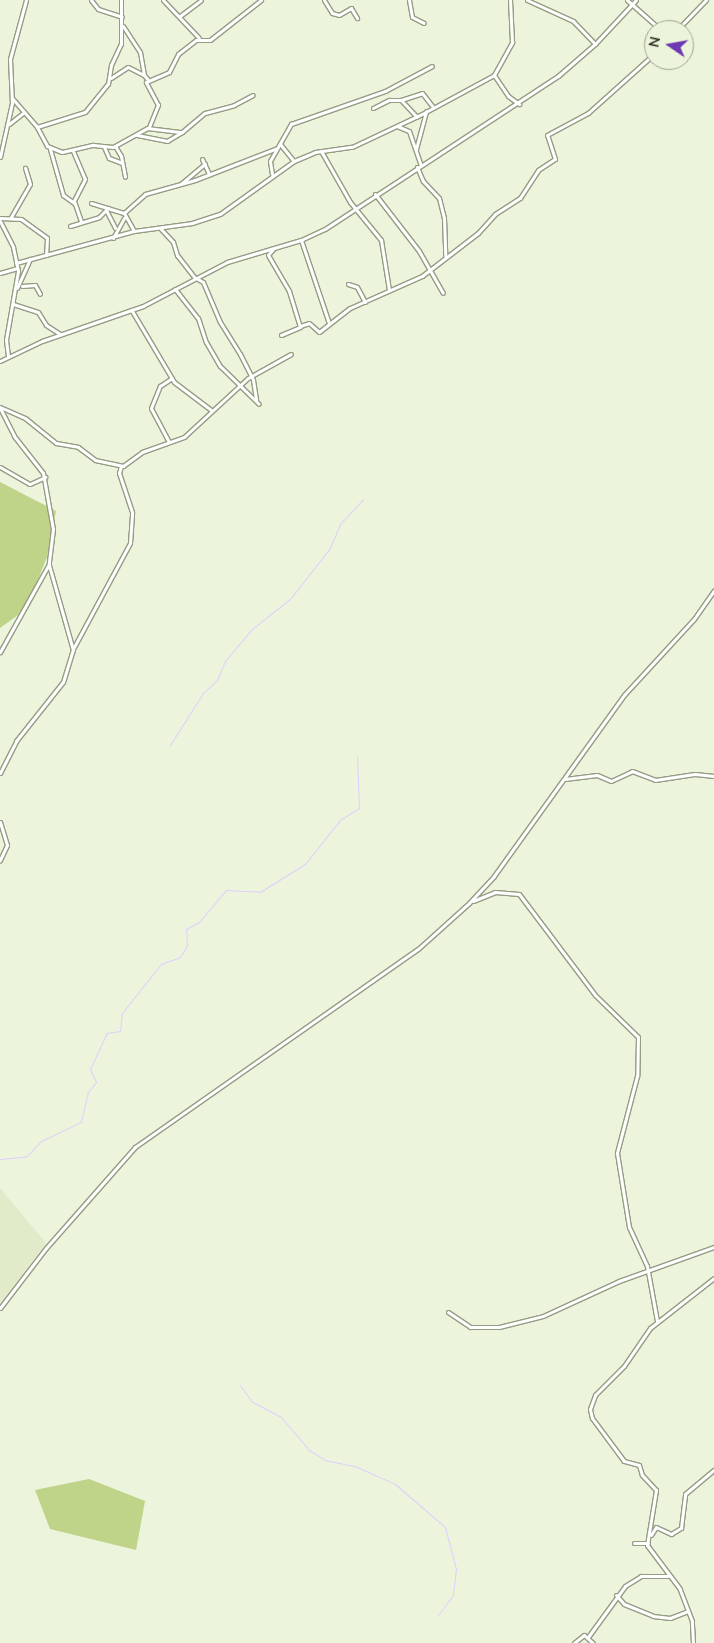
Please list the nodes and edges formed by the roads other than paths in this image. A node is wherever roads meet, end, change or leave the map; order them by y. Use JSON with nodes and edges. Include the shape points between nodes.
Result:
{"nodes":[{"id":1,"x":26,"y":0,"type":"edge"},
{"id":2,"x":91,"y":0,"type":"edge"},
{"id":3,"x":121,"y":0,"type":"edge"},
{"id":4,"x":163,"y":0,"type":"edge"},
{"id":5,"x":201,"y":0,"type":"edge"},
{"id":6,"x":261,"y":0,"type":"edge"},
{"id":7,"x":324,"y":0,"type":"edge"},
{"id":8,"x":408,"y":0,"type":"edge"},
{"id":9,"x":510,"y":0,"type":"edge"},
{"id":10,"x":527,"y":0,"type":"edge"},
{"id":11,"x":627,"y":0,"type":"edge"},
{"id":12,"x":636,"y":0,"type":"edge"},
{"id":13,"x":706,"y":0,"type":"edge"},
{"id":14,"x":631,"y":6,"type":"junction"},
{"id":15,"x":180,"y":16,"type":"junction"},
{"id":16,"x":122,"y":17,"type":"junction"},
{"id":17,"x":357,"y":18,"type":"dead end"},
{"id":18,"x":648,"y":20,"type":"edge"},
{"id":19,"x":687,"y":20,"type":"edge"},
{"id":20,"x":122,"y":24,"type":"junction"},
{"id":21,"x":424,"y":24,"type":"dead end"},
{"id":22,"x":199,"y":38,"type":"junction"},
{"id":23,"x":596,"y":44,"type":"junction"},
{"id":24,"x":644,"y":63,"type":"edge"},
{"id":25,"x":432,"y":66,"type":"dead end"},
{"id":26,"x":494,"y":74,"type":"junction"},
{"id":27,"x":144,"y":75,"type":"junction"},
{"id":28,"x":110,"y":78,"type":"junction"},
{"id":29,"x":148,"y":80,"type":"junction"},
{"id":30,"x":252,"y":95,"type":"dead end"},
{"id":31,"x":12,"y":98,"type":"junction"},
{"id":32,"x":400,"y":100,"type":"junction"},
{"id":33,"x":519,"y":104,"type":"junction"},
{"id":34,"x":433,"y":107,"type":"junction"},
{"id":35,"x":373,"y":108,"type":"dead end"},
{"id":36,"x":426,"y":111,"type":"junction"},
{"id":37,"x":23,"y":113,"type":"junction"},
{"id":38,"x":417,"y":117,"type":"junction"},
{"id":39,"x":9,"y":124,"type":"junction"},
{"id":40,"x":37,"y":126,"type":"junction"},
{"id":41,"x":398,"y":126,"type":"junction"},
{"id":42,"x":148,"y":128,"type":"junction"},
{"id":43,"x":182,"y":132,"type":"junction"},
{"id":44,"x":136,"y":135,"type":"junction"},
{"id":45,"x":280,"y":144,"type":"junction"},
{"id":46,"x":115,"y":146,"type":"junction"},
{"id":47,"x":104,"y":147,"type":"junction"},
{"id":48,"x":277,"y":148,"type":"junction"},
{"id":49,"x":50,"y":149,"type":"junction"},
{"id":50,"x":73,"y":150,"type":"junction"},
{"id":51,"x":416,"y":150,"type":"junction"},
{"id":52,"x":321,"y":151,"type":"junction"},
{"id":53,"x":0,"y":157,"type":"edge"},
{"id":54,"x":202,"y":159,"type":"dead end"},
{"id":55,"x":294,"y":161,"type":"junction"},
{"id":56,"x":122,"y":163,"type":"junction"},
{"id":57,"x":205,"y":164,"type":"junction"},
{"id":58,"x":421,"y":165,"type":"junction"},
{"id":59,"x":417,"y":167,"type":"junction"},
{"id":60,"x":25,"y":168,"type":"dead end"},
{"id":61,"x":209,"y":174,"type":"junction"},
{"id":62,"x":272,"y":174,"type":"junction"},
{"id":63,"x":125,"y":177,"type":"dead end"},
{"id":64,"x":181,"y":183,"type":"junction"},
{"id":65,"x":375,"y":194,"type":"junction"},
{"id":66,"x":74,"y":203,"type":"junction"},
{"id":67,"x":91,"y":203,"type":"dead end"},
{"id":68,"x":107,"y":209,"type":"junction"},
{"id":69,"x":355,"y":209,"type":"junction"},
{"id":70,"x":124,"y":215,"type":"junction"},
{"id":71,"x":12,"y":216,"type":"junction"},
{"id":72,"x":0,"y":219,"type":"edge"},
{"id":73,"x":81,"y":221,"type":"junction"},
{"id":74,"x":70,"y":226,"type":"dead end"},
{"id":75,"x":115,"y":228,"type":"junction"},
{"id":76,"x":160,"y":228,"type":"junction"},
{"id":77,"x":134,"y":231,"type":"junction"},
{"id":78,"x":112,"y":238,"type":"junction"},
{"id":79,"x":301,"y":240,"type":"junction"},
{"id":80,"x":275,"y":247,"type":"junction"},
{"id":81,"x":46,"y":255,"type":"junction"},
{"id":82,"x":445,"y":256,"type":"junction"},
{"id":83,"x":30,"y":259,"type":"junction"},
{"id":84,"x":16,"y":263,"type":"junction"},
{"id":85,"x":17,"y":268,"type":"junction"},
{"id":86,"x":429,"y":268,"type":"junction"},
{"id":87,"x":0,"y":273,"type":"edge"},
{"id":88,"x":195,"y":278,"type":"junction"},
{"id":89,"x":348,"y":284,"type":"dead end"},
{"id":90,"x":21,"y":286,"type":"junction"},
{"id":91,"x":16,"y":289,"type":"junction"},
{"id":92,"x":175,"y":289,"type":"junction"},
{"id":93,"x":389,"y":291,"type":"junction"},
{"id":94,"x":443,"y":293,"type":"dead end"},
{"id":95,"x":40,"y":294,"type":"dead end"},
{"id":96,"x":365,"y":302,"type":"junction"},
{"id":97,"x":13,"y":304,"type":"junction"},
{"id":98,"x":132,"y":311,"type":"junction"},
{"id":99,"x":328,"y":323,"type":"junction"},
{"id":100,"x":300,"y":327,"type":"junction"},
{"id":101,"x":60,"y":334,"type":"junction"},
{"id":102,"x":7,"y":335,"type":"junction"},
{"id":103,"x":281,"y":335,"type":"dead end"},
{"id":104,"x":0,"y":336,"type":"edge"},
{"id":105,"x":291,"y":354,"type":"dead end"},
{"id":106,"x":8,"y":356,"type":"junction"},
{"id":107,"x":0,"y":361,"type":"edge"},
{"id":108,"x":251,"y":376,"type":"junction"},
{"id":109,"x":172,"y":378,"type":"junction"},
{"id":110,"x":238,"y":386,"type":"junction"},
{"id":111,"x":0,"y":407,"type":"edge"},
{"id":112,"x":211,"y":410,"type":"junction"},
{"id":113,"x":169,"y":442,"type":"junction"},
{"id":114,"x":122,"y":466,"type":"junction"},
{"id":115,"x":0,"y":467,"type":"edge"},
{"id":116,"x":45,"y":477,"type":"junction"},
{"id":117,"x":49,"y":564,"type":"junction"},
{"id":118,"x":714,"y":590,"type":"edge"},
{"id":119,"x":73,"y":647,"type":"junction"},
{"id":120,"x":0,"y":652,"type":"edge"},
{"id":121,"x":0,"y":773,"type":"edge"},
{"id":122,"x":714,"y":776,"type":"edge"},
{"id":123,"x":564,"y":779,"type":"junction"},
{"id":124,"x":0,"y":822,"type":"edge"},
{"id":125,"x":0,"y":860,"type":"edge"},
{"id":126,"x":469,"y":903,"type":"junction"},
{"id":127,"x":714,"y":1247,"type":"edge"},
{"id":128,"x":648,"y":1272,"type":"junction"},
{"id":129,"x":714,"y":1278,"type":"edge"},
{"id":130,"x":0,"y":1308,"type":"edge"},
{"id":131,"x":448,"y":1312,"type":"dead end"},
{"id":132,"x":657,"y":1321,"type":"junction"},
{"id":133,"x":714,"y":1470,"type":"edge"},
{"id":134,"x":650,"y":1536,"type":"junction"},
{"id":135,"x":634,"y":1543,"type":"dead end"},
{"id":136,"x":648,"y":1543,"type":"junction"},
{"id":137,"x":669,"y":1576,"type":"junction"},
{"id":138,"x":616,"y":1595,"type":"junction"},
{"id":139,"x":688,"y":1612,"type":"junction"},
{"id":140,"x":588,"y":1638,"type":"junction"},
{"id":141,"x":574,"y":1643,"type":"edge"},
{"id":142,"x":593,"y":1643,"type":"edge"},
{"id":143,"x":693,"y":1643,"type":"edge"}],
"edges":[{"from":1,"to":31,"type":"street","via":[[10,59]]},
{"from":2,"to":16,"type":"street","via":[[96,8]]},
{"from":3,"to":16,"type":"street"},
{"from":4,"to":15,"type":"street"},
{"from":5,"to":15,"type":"street"},
{"from":6,"to":22,"type":"street","via":[[210,40]]},
{"from":7,"to":17,"type":"street","via":[[330,12],[339,15],[351,8]]},
{"from":8,"to":21,"type":"street","via":[[412,17]]},
{"from":9,"to":26,"type":"street","via":[[512,42]]},
{"from":10,"to":23,"type":"street","via":[[573,21]]},
{"from":11,"to":14,"type":"street"},
{"from":12,"to":14,"type":"street"},
{"from":13,"to":19,"type":"street"},
{"from":14,"to":18,"type":"street"},
{"from":14,"to":23,"type":"street"},
{"from":15,"to":22,"type":"street"},
{"from":16,"to":20,"type":"street"},
{"from":20,"to":27,"type":"street","via":[[141,54]]},
{"from":20,"to":28,"type":"street","via":[[121,44],[111,65]]},
{"from":22,"to":29,"type":"street","via":[[178,54],[169,72]]},
{"from":23,"to":33,"type":"street"},
{"from":24,"to":82,"type":"street","via":[[588,113],[547,135],[554,161],[538,170],[520,198],[495,214],[478,233]]},
{"from":25,"to":45,"type":"street","via":[[370,98],[291,124]]},
{"from":26,"to":33,"type":"street","via":[[508,96]]},
{"from":26,"to":34,"type":"street"},
{"from":27,"to":28,"type":"street","via":[[128,67]]},
{"from":27,"to":29,"type":"street"},
{"from":28,"to":40,"type":"street","via":[[85,112]]},
{"from":29,"to":42,"type":"street","via":[[146,86],[158,107]]},
{"from":30,"to":43,"type":"street","via":[[234,106],[206,113]]},
{"from":31,"to":37,"type":"street"},
{"from":31,"to":39,"type":"street"},
{"from":32,"to":34,"type":"street","via":[[422,93]]},
{"from":32,"to":35,"type":"street","via":[[389,100]]},
{"from":32,"to":38,"type":"street"},
{"from":33,"to":58,"type":"street"},
{"from":34,"to":36,"type":"street"},
{"from":36,"to":38,"type":"street"},
{"from":36,"to":51,"type":"street"},
{"from":37,"to":39,"type":"street"},
{"from":37,"to":40,"type":"street"},
{"from":38,"to":41,"type":"street"},
{"from":39,"to":53,"type":"street"},
{"from":40,"to":49,"type":"street"},
{"from":41,"to":51,"type":"street","via":[[409,131]]},
{"from":41,"to":52,"type":"street","via":[[347,149]]},
{"from":42,"to":43,"type":"street"},
{"from":42,"to":44,"type":"street"},
{"from":43,"to":44,"type":"street","via":[[167,141]]},
{"from":44,"to":46,"type":"street"},
{"from":45,"to":48,"type":"street"},
{"from":45,"to":55,"type":"street"},
{"from":46,"to":47,"type":"street"},
{"from":46,"to":56,"type":"street"},
{"from":47,"to":50,"type":"street","via":[[93,145]]},
{"from":47,"to":56,"type":"street","via":[[109,158]]},
{"from":48,"to":61,"type":"street"},
{"from":48,"to":62,"type":"street","via":[[270,161]]},
{"from":49,"to":50,"type":"street"},
{"from":49,"to":66,"type":"street","via":[[64,195]]},
{"from":50,"to":66,"type":"street","via":[[85,181]]},
{"from":51,"to":58,"type":"street"},
{"from":52,"to":55,"type":"street"},
{"from":52,"to":69,"type":"street"},
{"from":54,"to":57,"type":"street"},
{"from":55,"to":62,"type":"street"},
{"from":56,"to":63,"type":"street"},
{"from":57,"to":61,"type":"street"},
{"from":57,"to":64,"type":"street","via":[[188,173]]},
{"from":58,"to":59,"type":"street"},
{"from":59,"to":65,"type":"street"},
{"from":59,"to":82,"type":"street","via":[[438,198],[444,218]]},
{"from":60,"to":71,"type":"street","via":[[30,184]]},
{"from":61,"to":64,"type":"street"},
{"from":62,"to":76,"type":"street","via":[[240,203],[220,214]]},
{"from":64,"to":70,"type":"street","via":[[145,194]]},
{"from":65,"to":69,"type":"street"},
{"from":65,"to":86,"type":"street"},
{"from":66,"to":73,"type":"street"},
{"from":67,"to":68,"type":"street"},
{"from":68,"to":70,"type":"street"},
{"from":68,"to":73,"type":"street","via":[[99,217]]},
{"from":68,"to":75,"type":"street"},
{"from":69,"to":79,"type":"street"},
{"from":69,"to":93,"type":"street","via":[[381,240]]},
{"from":70,"to":75,"type":"street"},
{"from":70,"to":77,"type":"street"},
{"from":71,"to":72,"type":"street"},
{"from":71,"to":81,"type":"street","via":[[25,221],[47,238]]},
{"from":72,"to":84,"type":"street"},
{"from":73,"to":74,"type":"street"},
{"from":75,"to":78,"type":"street"},
{"from":76,"to":77,"type":"street"},
{"from":76,"to":88,"type":"street","via":[[173,242],[177,256]]},
{"from":77,"to":78,"type":"street"},
{"from":78,"to":81,"type":"street"},
{"from":79,"to":80,"type":"street"},
{"from":79,"to":99,"type":"street"},
{"from":80,"to":88,"type":"street","via":[[241,256]]},
{"from":80,"to":100,"type":"street","via":[[268,255],[290,292]]},
{"from":81,"to":83,"type":"street"},
{"from":82,"to":86,"type":"street"},
{"from":83,"to":84,"type":"street"},
{"from":83,"to":90,"type":"street"},
{"from":84,"to":85,"type":"street"},
{"from":85,"to":87,"type":"street"},
{"from":85,"to":91,"type":"street"},
{"from":86,"to":93,"type":"street","via":[[419,278]]},
{"from":86,"to":94,"type":"street"},
{"from":88,"to":92,"type":"street"},
{"from":88,"to":108,"type":"street","via":[[204,284],[220,322]]},
{"from":89,"to":96,"type":"street","via":[[357,286]]},
{"from":90,"to":91,"type":"street"},
{"from":90,"to":95,"type":"street","via":[[36,285]]},
{"from":91,"to":97,"type":"street"},
{"from":92,"to":98,"type":"street"},
{"from":92,"to":110,"type":"street","via":[[198,318],[216,360]]},
{"from":93,"to":96,"type":"street"},
{"from":96,"to":99,"type":"street"},
{"from":97,"to":101,"type":"street","via":[[38,312],[46,325]]},
{"from":97,"to":102,"type":"street"},
{"from":98,"to":101,"type":"street"},
{"from":98,"to":109,"type":"street"},
{"from":99,"to":100,"type":"street","via":[[317,332],[309,323]]},
{"from":100,"to":103,"type":"street"},
{"from":101,"to":106,"type":"street"},
{"from":102,"to":104,"type":"street"},
{"from":102,"to":106,"type":"street"},
{"from":105,"to":108,"type":"street"},
{"from":106,"to":107,"type":"street"},
{"from":108,"to":110,"type":"street"},
{"from":108,"to":110,"type":"street","via":[[258,402]]},
{"from":109,"to":112,"type":"street"},
{"from":109,"to":113,"type":"street","via":[[160,386],[151,408]]},
{"from":110,"to":112,"type":"street"},
{"from":111,"to":114,"type":"street","via":[[25,418],[56,443],[78,447],[95,460]]},
{"from":111,"to":116,"type":"street","via":[[14,436]]},
{"from":112,"to":113,"type":"street","via":[[188,433]]},
{"from":113,"to":114,"type":"street"},
{"from":114,"to":119,"type":"street","via":[[119,473],[132,512],[130,543]]},
{"from":115,"to":116,"type":"street","via":[[30,484]]},
{"from":116,"to":117,"type":"street","via":[[53,529]]},
{"from":117,"to":119,"type":"street"},
{"from":117,"to":120,"type":"street"},
{"from":118,"to":123,"type":"street","via":[[694,619],[624,696]]},
{"from":119,"to":121,"type":"street","via":[[62,682],[16,741]]},
{"from":122,"to":123,"type":"street","via":[[695,774],[655,780],[632,771],[611,781],[597,776]]},
{"from":123,"to":126,"type":"street"},
{"from":124,"to":125,"type":"street","via":[[7,845]]},
{"from":126,"to":128,"type":"street","via":[[494,892],[519,894],[595,995],[638,1037],[637,1076],[617,1153],[629,1227]]},
{"from":126,"to":130,"type":"street","via":[[418,949],[135,1147],[46,1248]]},
{"from":127,"to":128,"type":"street"},
{"from":128,"to":131,"type":"street","via":[[543,1316],[499,1327],[470,1327]]},
{"from":128,"to":132,"type":"street"},
{"from":129,"to":132,"type":"street"},
{"from":132,"to":134,"type":"street","via":[[624,1366],[594,1395],[590,1409],[592,1418],[624,1461],[639,1465],[642,1475],[656,1490]]},
{"from":133,"to":134,"type":"street","via":[[685,1494],[681,1528],[671,1534],[656,1527]]},
{"from":134,"to":136,"type":"street"},
{"from":135,"to":136,"type":"street"},
{"from":136,"to":137,"type":"street"},
{"from":137,"to":138,"type":"street","via":[[635,1578]]},
{"from":137,"to":139,"type":"street","via":[[680,1588]]},
{"from":138,"to":139,"type":"street","via":[[624,1604],[653,1616],[670,1618]]},
{"from":138,"to":140,"type":"street"},
{"from":139,"to":143,"type":"street"},
{"from":140,"to":141,"type":"street","via":[[581,1636]]},
{"from":140,"to":142,"type":"street"}]}
